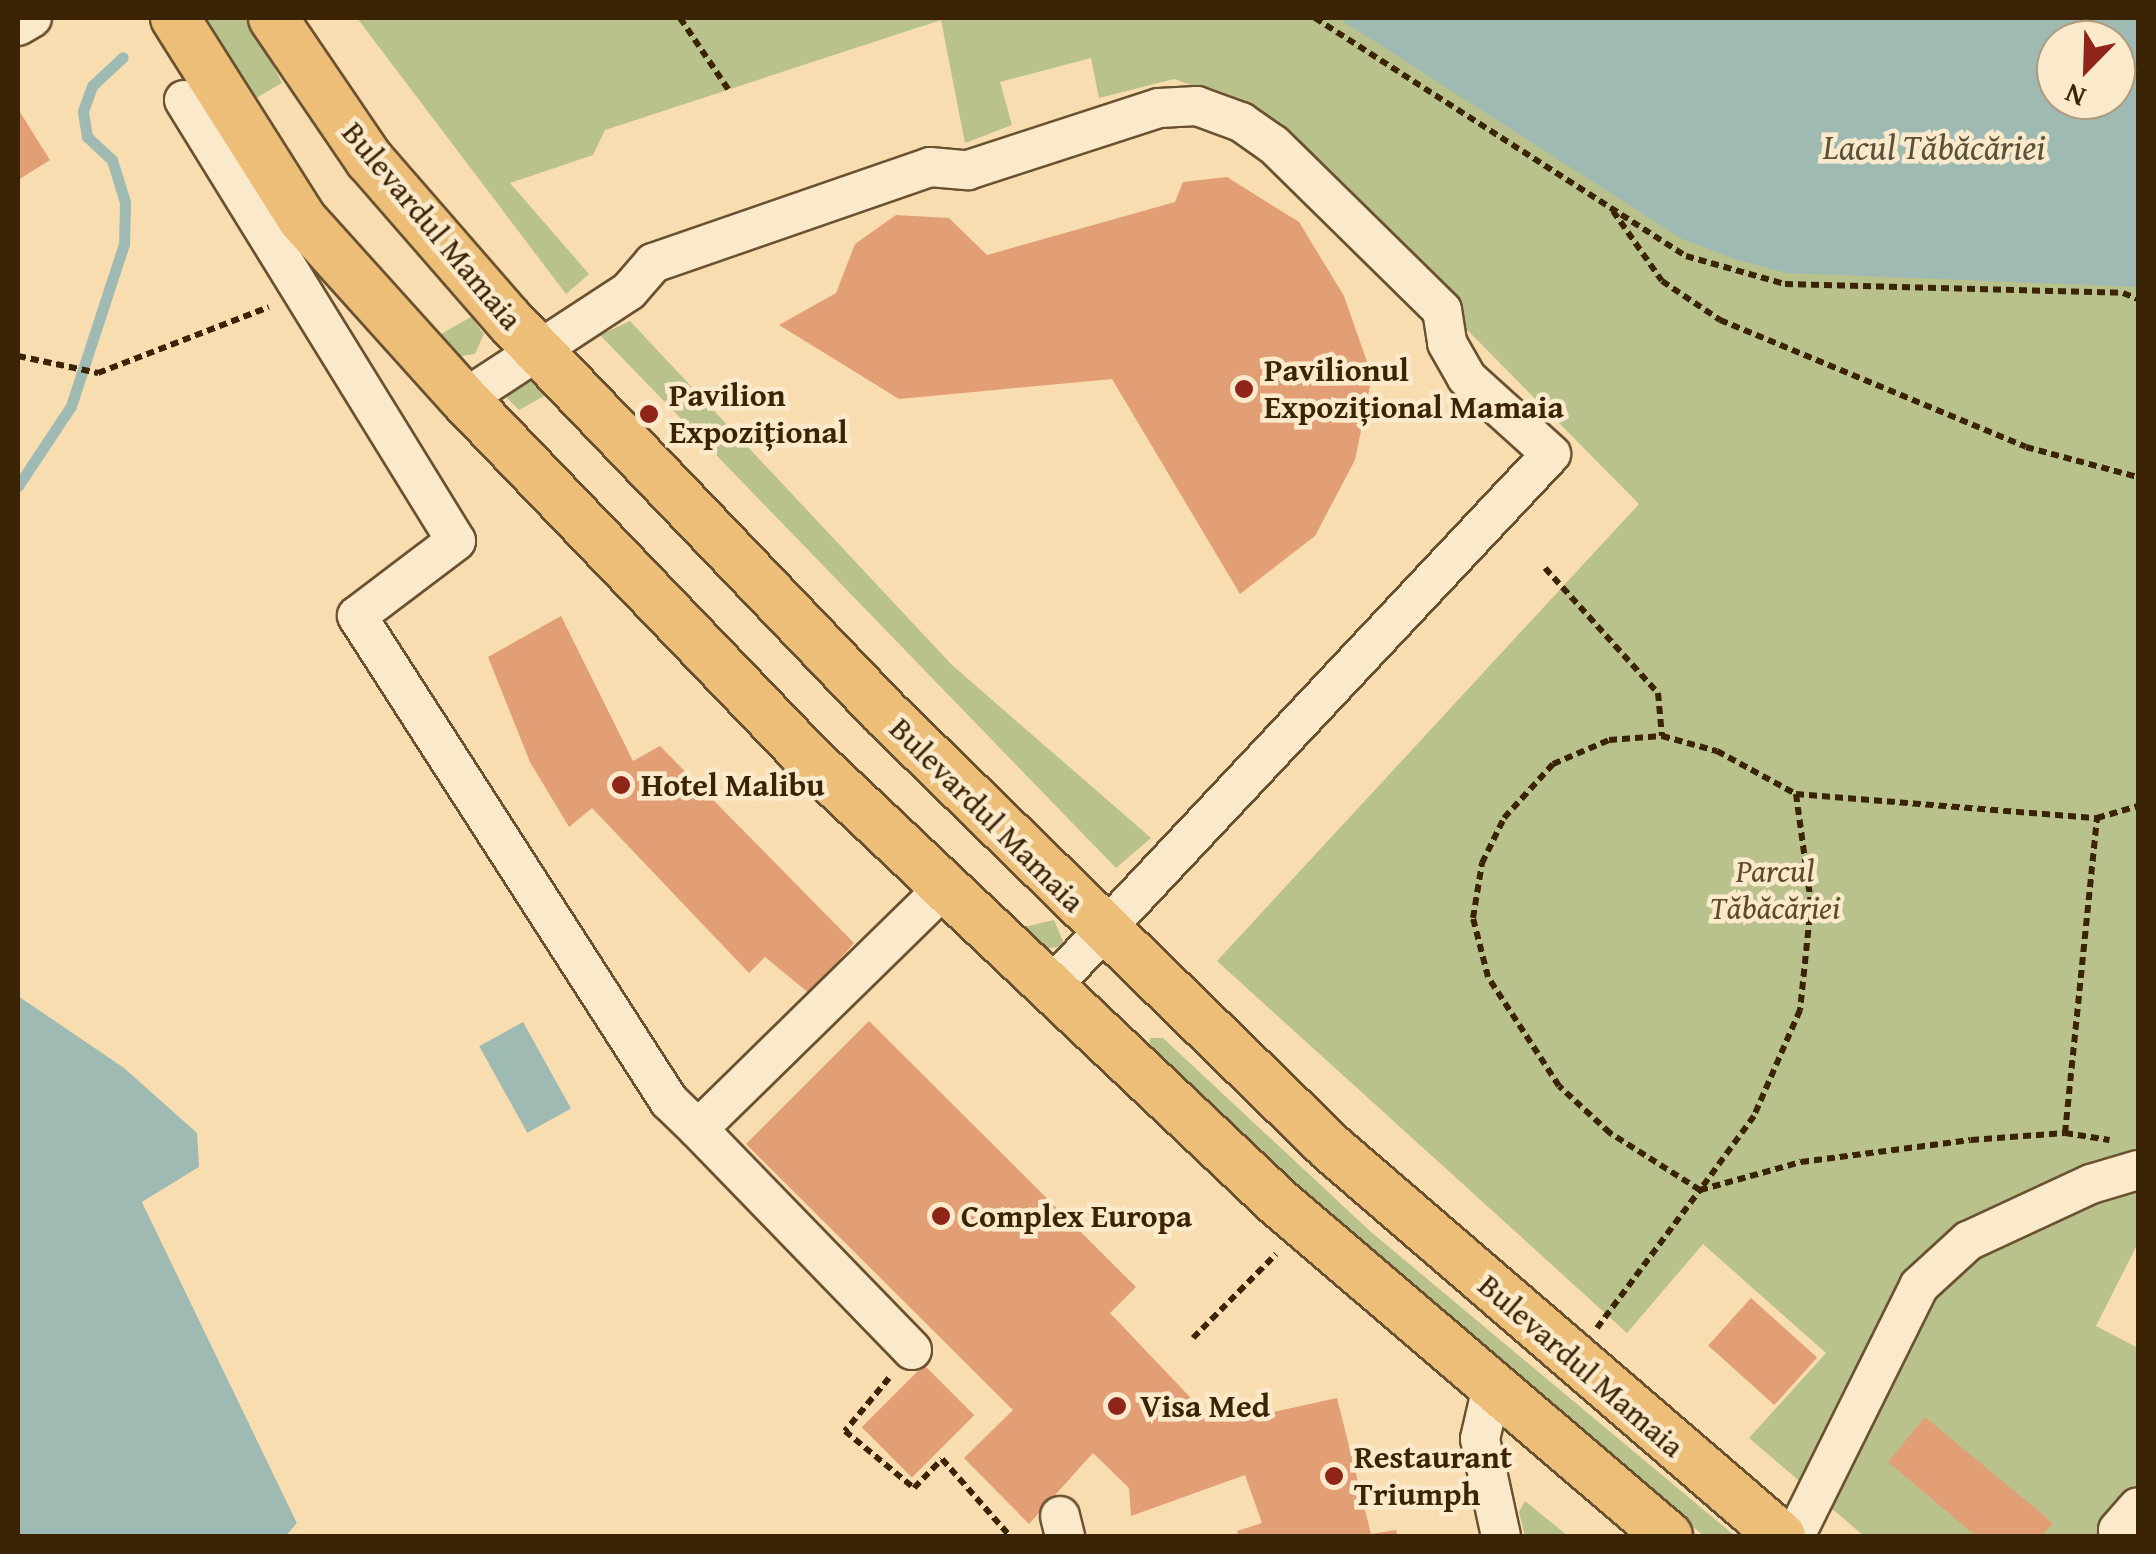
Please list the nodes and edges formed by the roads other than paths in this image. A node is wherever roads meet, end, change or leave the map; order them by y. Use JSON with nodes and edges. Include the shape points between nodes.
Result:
{"nodes":[{"id":1,"x":32,"y":18,"type":"edge"},
{"id":2,"x":175,"y":18,"type":"edge"},
{"id":3,"x":272,"y":18,"type":"edge"},
{"id":4,"x":18,"y":26,"type":"edge"},
{"id":5,"x":184,"y":100,"type":"dead end"},
{"id":6,"x":539,"y":351,"type":"junction"},
{"id":7,"x":464,"y":398,"type":"junction"},
{"id":8,"x":942,"y":890,"type":"junction"},
{"id":9,"x":1104,"y":933,"type":"junction"},
{"id":10,"x":1047,"y":991,"type":"junction"},
{"id":11,"x":698,"y":1129,"type":"junction"},
{"id":12,"x":2129,"y":1156,"type":"edge"},
{"id":13,"x":912,"y":1350,"type":"road end"},
{"id":14,"x":1492,"y":1387,"type":"junction"},
{"id":15,"x":2138,"y":1506,"type":"edge"},
{"id":16,"x":1501,"y":1536,"type":"edge"},
{"id":17,"x":1668,"y":1536,"type":"edge"},
{"id":18,"x":1781,"y":1536,"type":"edge"},
{"id":19,"x":1795,"y":1536,"type":"edge"},
{"id":20,"x":2125,"y":1536,"type":"edge"}],
"edges":[{"from":1,"to":4,"type":"street"},
{"from":2,"to":7,"type":"main road","via":[[302,218]]},
{"from":3,"to":6,"type":"main road","name":"Bulevardul Mamaia","via":[[369,159]]},
{"from":5,"to":11,"type":"street","via":[[456,542],[358,616],[670,1101]]},
{"from":6,"to":7,"type":"street"},
{"from":6,"to":9,"type":"main road","name":"Bulevardul Mamaia"},
{"from":6,"to":9,"type":"street","via":[[629,290],[653,263],[930,168],[968,170],[1159,108],[1197,106],[1241,122],[1272,144],[1442,310],[1447,343],[1467,378],[1552,454]]},
{"from":7,"to":8,"type":"main road"},
{"from":8,"to":10,"type":"main road"},
{"from":8,"to":11,"type":"street"},
{"from":9,"to":10,"type":"street"},
{"from":9,"to":18,"type":"main road","name":"Bulevardul Mamaia","via":[[1331,1148]]},
{"from":10,"to":14,"type":"main road"},
{"from":11,"to":13,"type":"street"},
{"from":12,"to":19,"type":"street","via":[[1968,1241],[1920,1286]]},
{"from":14,"to":16,"type":"street","via":[[1480,1439]]},
{"from":14,"to":17,"type":"main road"},
{"from":15,"to":20,"type":"street","via":[[2118,1530]]}]}
